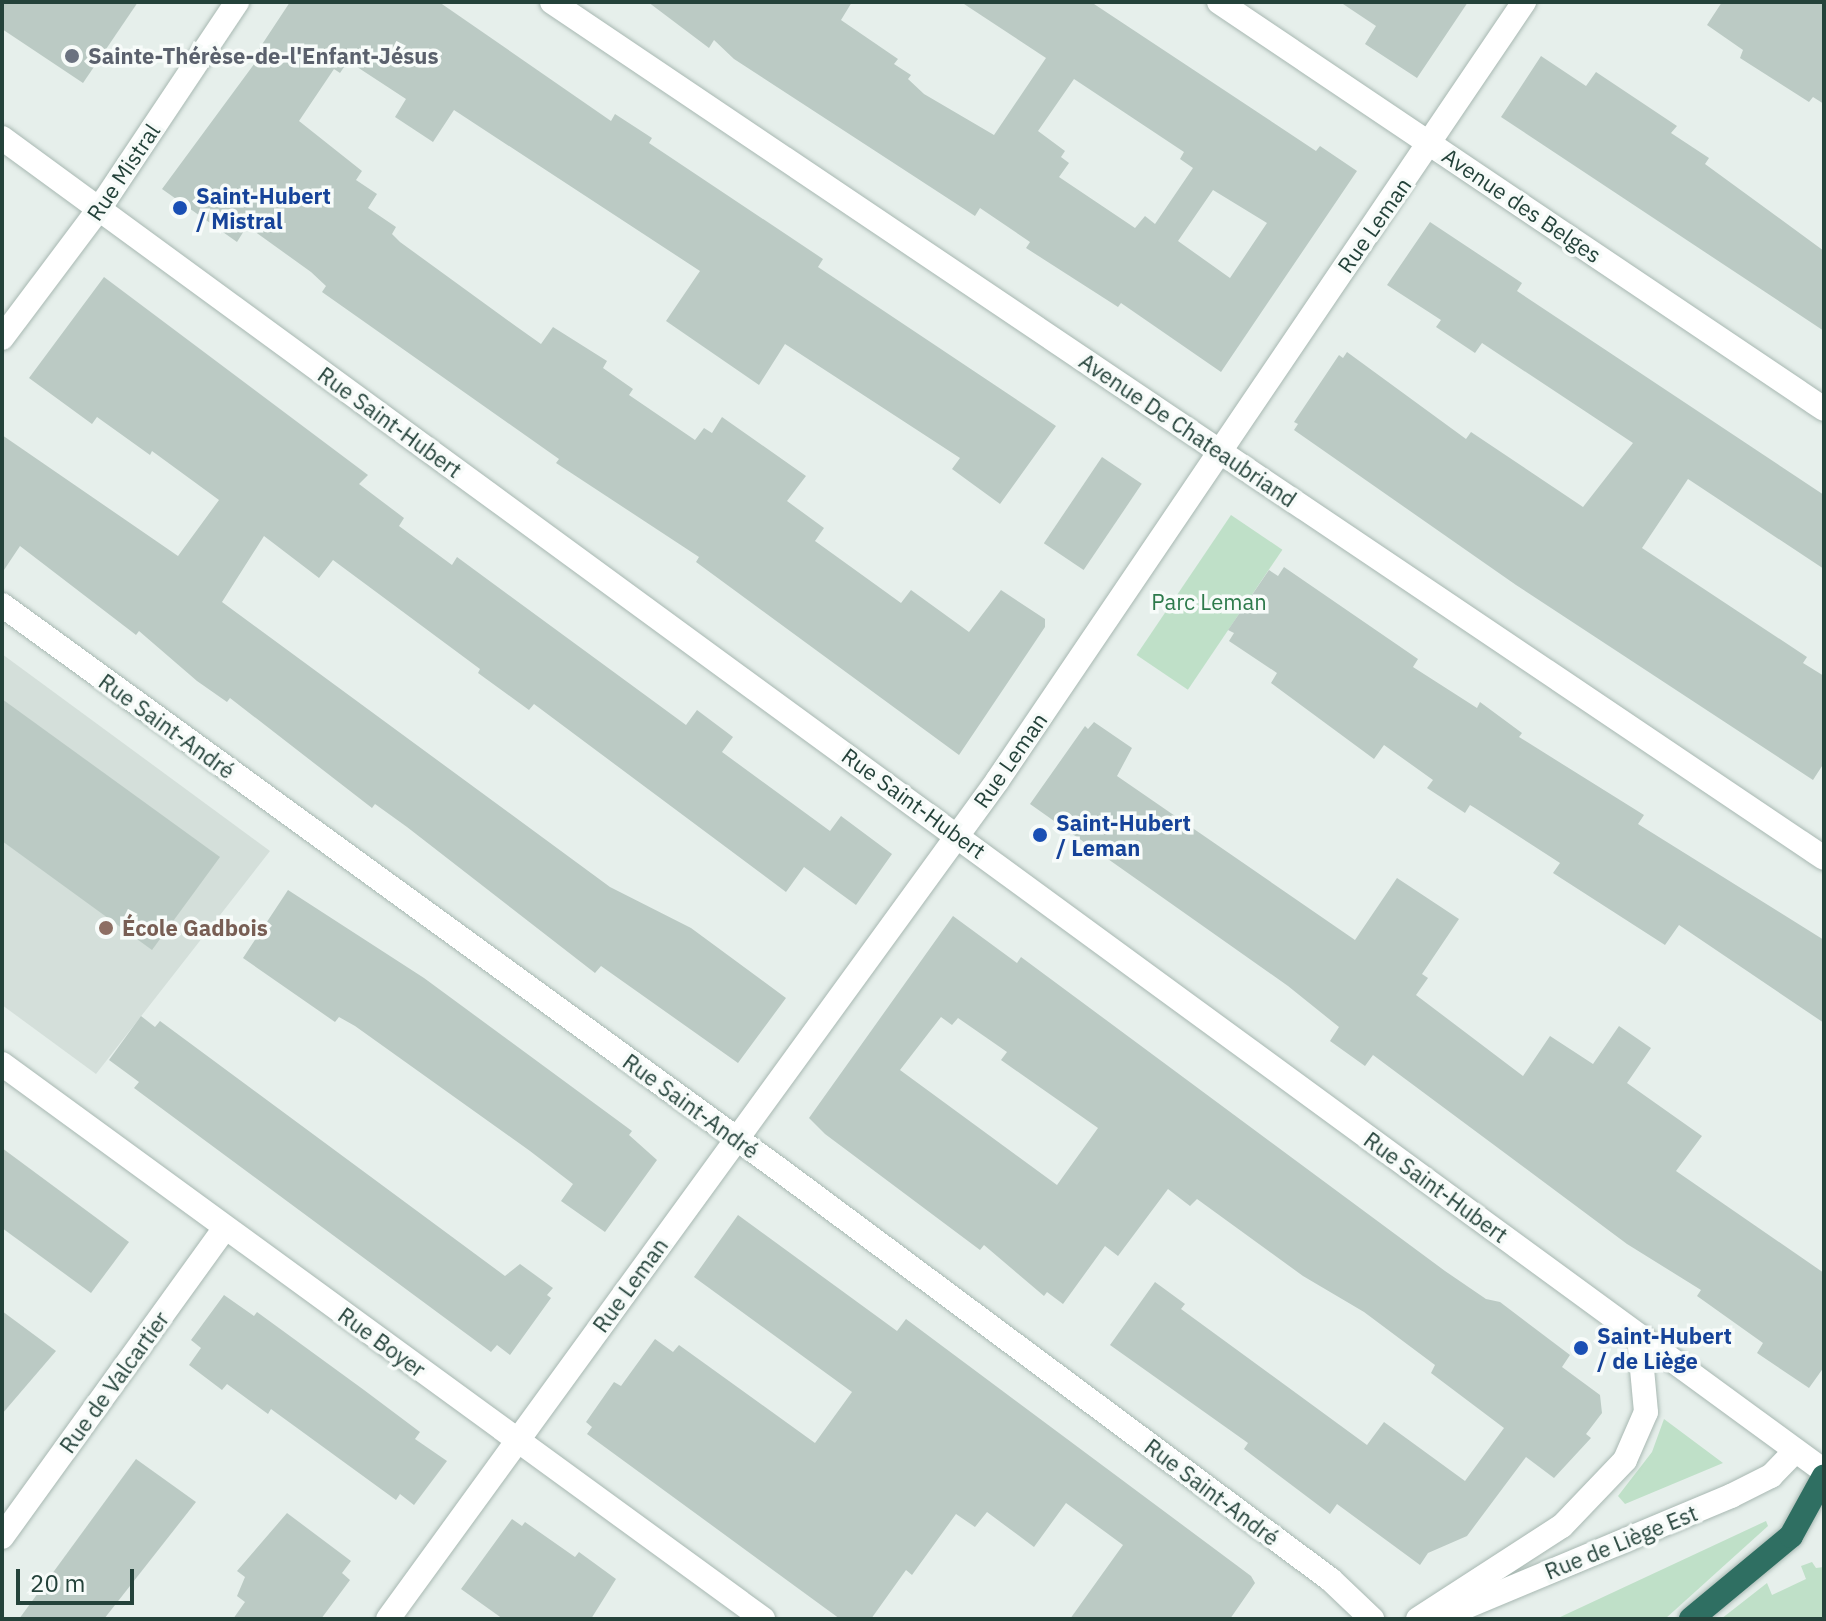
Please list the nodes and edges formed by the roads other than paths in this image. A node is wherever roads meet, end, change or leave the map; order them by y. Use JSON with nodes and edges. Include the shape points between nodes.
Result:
{"nodes":[{"id":1,"x":237,"y":2,"type":"edge"},
{"id":2,"x":552,"y":2,"type":"edge"},
{"id":3,"x":1219,"y":2,"type":"edge"},
{"id":4,"x":1524,"y":2,"type":"edge"},
{"id":5,"x":2,"y":138,"type":"edge"},
{"id":6,"x":1430,"y":144,"type":"junction"},
{"id":7,"x":99,"y":209,"type":"junction"},
{"id":8,"x":2,"y":338,"type":"edge"},
{"id":9,"x":1824,"y":409,"type":"edge"},
{"id":10,"x":1221,"y":453,"type":"junction"},
{"id":11,"x":2,"y":605,"type":"edge"},
{"id":12,"x":958,"y":835,"type":"junction"},
{"id":13,"x":1824,"y":858,"type":"edge"},
{"id":14,"x":2,"y":1064,"type":"edge"},
{"id":15,"x":738,"y":1140,"type":"junction"},
{"id":16,"x":225,"y":1228,"type":"junction"},
{"id":17,"x":1639,"y":1336,"type":"junction"},
{"id":18,"x":518,"y":1438,"type":"junction"},
{"id":19,"x":1795,"y":1451,"type":"junction"},
{"id":20,"x":1824,"y":1473,"type":"edge"},
{"id":21,"x":2,"y":1537,"type":"edge"},
{"id":22,"x":388,"y":1619,"type":"edge"},
{"id":23,"x":763,"y":1619,"type":"edge"},
{"id":24,"x":1372,"y":1619,"type":"edge"},
{"id":25,"x":1418,"y":1619,"type":"edge"},
{"id":26,"x":1437,"y":1619,"type":"edge"},
{"id":27,"x":1691,"y":1619,"type":"edge"}],
"edges":[{"from":1,"to":7,"type":"street","name":"Rue Mistral"},
{"from":2,"to":10,"type":"street","name":"Avenue De Chateaubriand"},
{"from":3,"to":6,"type":"street","name":"Avenue des Belges"},
{"from":4,"to":6,"type":"street","name":"Rue Leman"},
{"from":5,"to":7,"type":"street","name":"Rue Saint-Hubert"},
{"from":6,"to":9,"type":"street","name":"Avenue des Belges"},
{"from":6,"to":10,"type":"street","name":"Rue Leman"},
{"from":7,"to":8,"type":"street","name":"Rue Mistral"},
{"from":7,"to":12,"type":"street","name":"Rue Saint-Hubert"},
{"from":10,"to":12,"type":"street","name":"Rue Leman"},
{"from":10,"to":13,"type":"street","name":"Avenue De Chateaubriand"},
{"from":11,"to":15,"type":"street","name":"Rue Saint-André"},
{"from":12,"to":15,"type":"street","name":"Rue Leman"},
{"from":12,"to":17,"type":"street","name":"Rue Saint-Hubert"},
{"from":14,"to":16,"type":"street","name":"Rue Boyer"},
{"from":15,"to":18,"type":"street","name":"Rue Leman"},
{"from":15,"to":24,"type":"street","name":"Rue Saint-André","via":[[1331,1580]]},
{"from":16,"to":18,"type":"street","name":"Rue Boyer"},
{"from":16,"to":21,"type":"street","name":"Rue de Valcartier"},
{"from":17,"to":19,"type":"street","name":"Rue Saint-Hubert"},
{"from":17,"to":25,"type":"street","via":[[1648,1399],[1642,1430],[1625,1460],[1562,1526]]},
{"from":18,"to":22,"type":"street","name":"Rue Leman"},
{"from":18,"to":23,"type":"street","name":"Rue Boyer"},
{"from":19,"to":20,"type":"street","name":"Rue Saint-Hubert"},
{"from":19,"to":26,"type":"street","name":"Rue de Liège Est","via":[[1771,1476],[1731,1496]]},
{"from":20,"to":27,"type":"highway","via":[[1791,1536]]}]}
